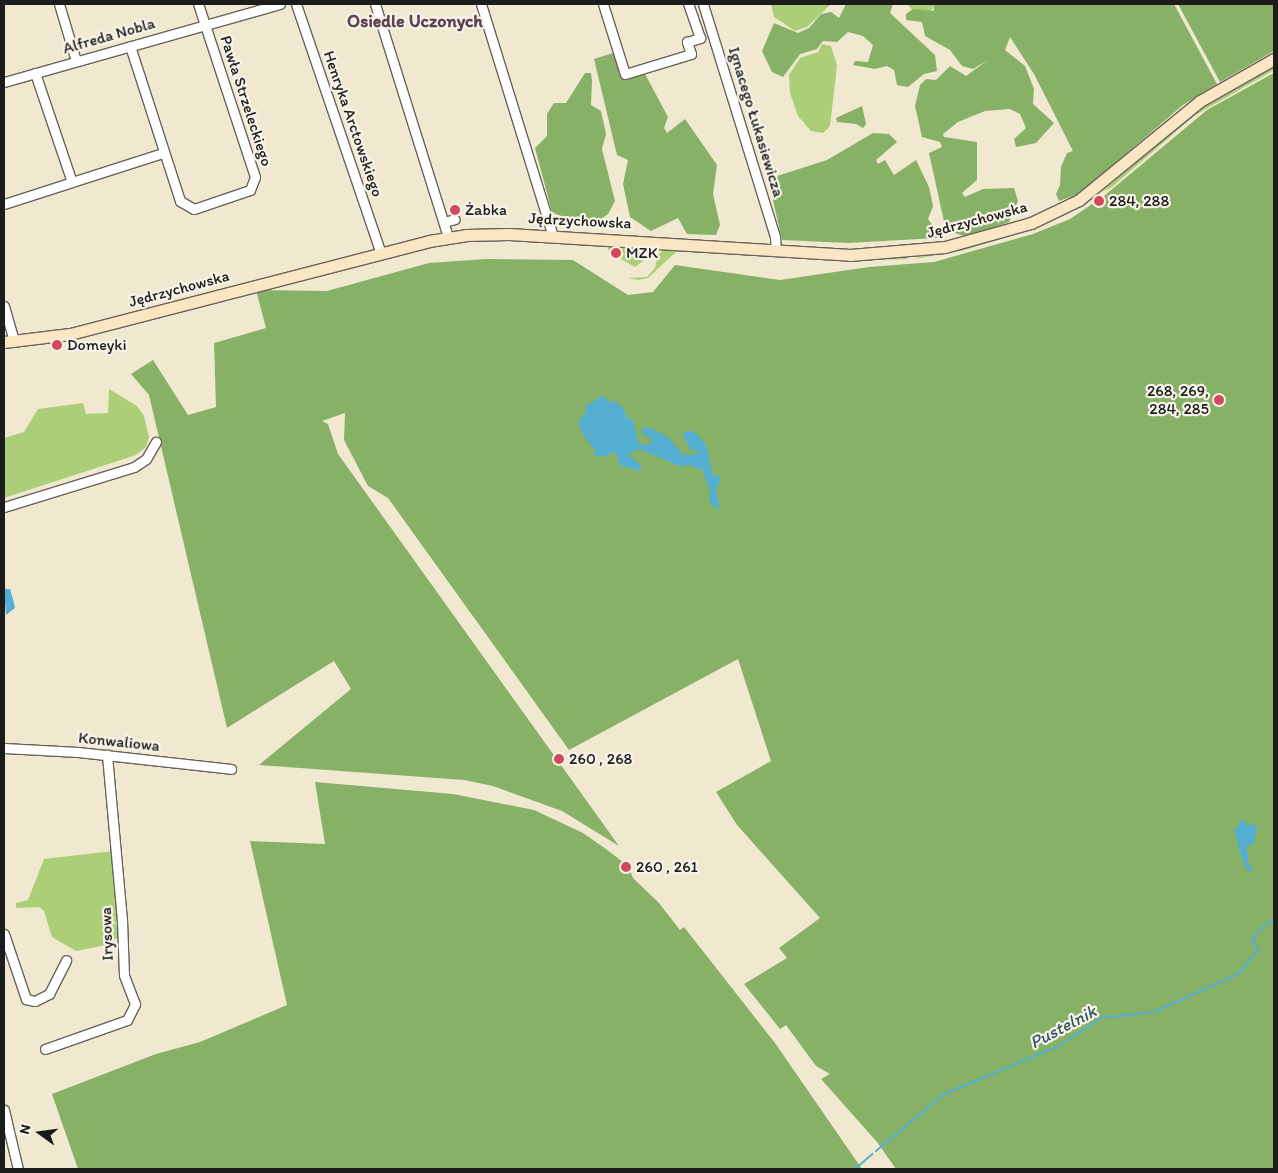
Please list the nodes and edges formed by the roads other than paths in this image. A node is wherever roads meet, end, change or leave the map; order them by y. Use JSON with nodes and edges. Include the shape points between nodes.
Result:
{"nodes":[{"id":1,"x":59,"y":4,"type":"edge"},
{"id":2,"x":198,"y":4,"type":"edge"},
{"id":3,"x":280,"y":4,"type":"edge"},
{"id":4,"x":296,"y":4,"type":"edge"},
{"id":5,"x":376,"y":4,"type":"edge"},
{"id":6,"x":481,"y":4,"type":"edge"},
{"id":7,"x":603,"y":4,"type":"edge"},
{"id":8,"x":688,"y":4,"type":"edge"},
{"id":9,"x":703,"y":4,"type":"edge"},
{"id":10,"x":205,"y":23,"type":"junction"},
{"id":11,"x":130,"y":46,"type":"junction"},
{"id":12,"x":1274,"y":59,"type":"edge"},
{"id":13,"x":76,"y":61,"type":"junction"},
{"id":14,"x":35,"y":73,"type":"junction"},
{"id":15,"x":4,"y":82,"type":"edge"},
{"id":16,"x":163,"y":153,"type":"junction"},
{"id":17,"x":72,"y":182,"type":"junction"},
{"id":18,"x":4,"y":204,"type":"edge"},
{"id":19,"x":455,"y":219,"type":"dead end"},
{"id":20,"x":444,"y":222,"type":"junction"},
{"id":21,"x":553,"y":236,"type":"junction"},
{"id":22,"x":448,"y":237,"type":"junction"},
{"id":23,"x":776,"y":250,"type":"junction"},
{"id":24,"x":381,"y":253,"type":"junction"},
{"id":25,"x":4,"y":306,"type":"edge"},
{"id":26,"x":9,"y":342,"type":"edge"},
{"id":27,"x":156,"y":442,"type":"dead end"},
{"id":28,"x":4,"y":507,"type":"edge"},
{"id":29,"x":4,"y":748,"type":"edge"},
{"id":30,"x":107,"y":755,"type":"junction"},
{"id":31,"x":231,"y":770,"type":"dead end"},
{"id":32,"x":4,"y":934,"type":"edge"},
{"id":33,"x":66,"y":960,"type":"dead end"},
{"id":34,"x":45,"y":1049,"type":"dead end"},
{"id":35,"x":4,"y":1110,"type":"edge"},
{"id":36,"x":6,"y":1124,"type":"edge"},
{"id":37,"x":18,"y":1169,"type":"edge"}],
"edges":[{"from":1,"to":13,"type":"street"},
{"from":2,"to":10,"type":"street","name":"Pawła Strzeleckiego"},
{"from":3,"to":10,"type":"street","name":"Alfreda Nobla"},
{"from":4,"to":24,"type":"street","name":"Henryka Arctowskiego"},
{"from":5,"to":20,"type":"street"},
{"from":6,"to":21,"type":"street"},
{"from":7,"to":8,"type":"street","via":[[625,74],[691,54],[687,42],[700,38]]},
{"from":9,"to":23,"type":"street","name":"Ignacego Łukasiewicza","via":[[767,208]]},
{"from":10,"to":11,"type":"street","name":"Alfreda Nobla"},
{"from":10,"to":16,"type":"street","name":"Pawła Strzeleckiego","via":[[256,176],[250,190],[194,209],[180,202]]},
{"from":11,"to":13,"type":"street","name":"Alfreda Nobla"},
{"from":11,"to":16,"type":"street","name":"Pawła Strzeleckiego"},
{"from":12,"to":23,"type":"main road","name":"Jędrzychowska","via":[[1200,101],[1095,190],[1031,223],[940,248],[850,255]]},
{"from":13,"to":14,"type":"street","name":"Alfreda Nobla"},
{"from":14,"to":15,"type":"street","name":"Alfreda Nobla"},
{"from":14,"to":17,"type":"street"},
{"from":16,"to":17,"type":"street"},
{"from":17,"to":18,"type":"street"},
{"from":19,"to":20,"type":"street"},
{"from":20,"to":22,"type":"street"},
{"from":21,"to":22,"type":"main road","name":"Jędrzychowska","via":[[491,233]]},
{"from":21,"to":23,"type":"main road","name":"Jędrzychowska"},
{"from":22,"to":24,"type":"main road","name":"Jędrzychowska"},
{"from":24,"to":26,"type":"main road","name":"Jędrzychowska","via":[[78,332]]},
{"from":25,"to":26,"type":"street"},
{"from":27,"to":28,"type":"street","via":[[146,459],[134,466]]},
{"from":29,"to":30,"type":"street","name":"Konwaliowa"},
{"from":30,"to":31,"type":"street","name":"Konwaliowa"},
{"from":30,"to":34,"type":"street","name":"Irysowa","via":[[124,975],[135,1004],[128,1020]]},
{"from":32,"to":33,"type":"street","via":[[26,999],[35,1001],[49,994]]},
{"from":35,"to":36,"type":"street"},
{"from":36,"to":37,"type":"street"}]}
